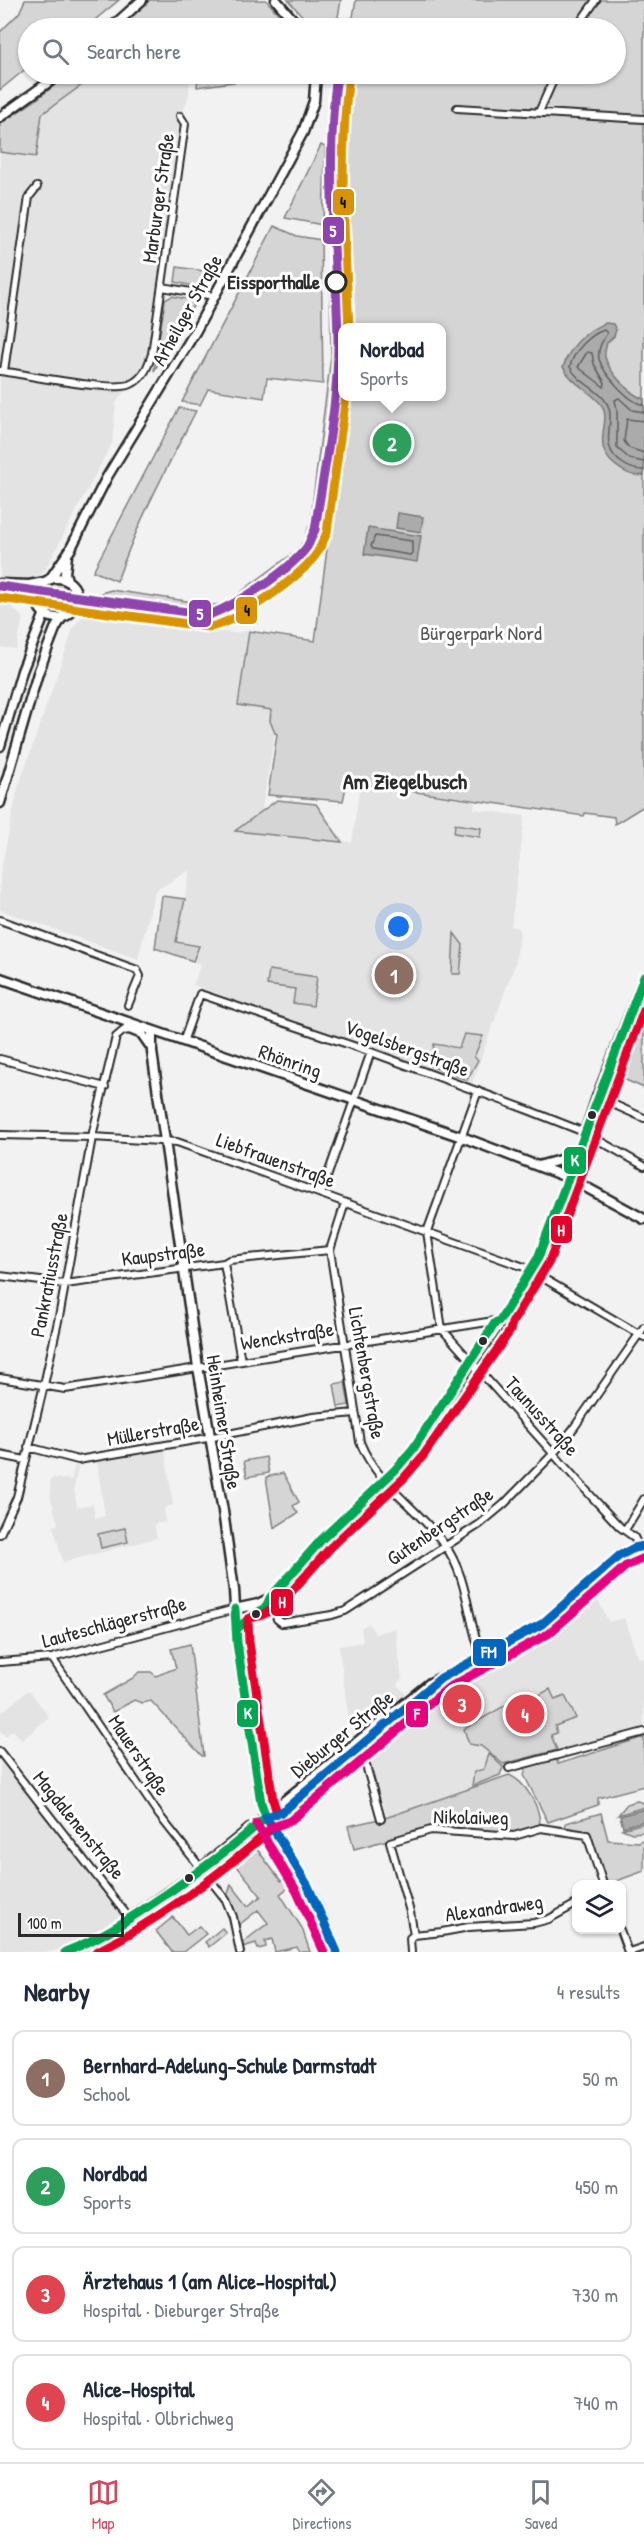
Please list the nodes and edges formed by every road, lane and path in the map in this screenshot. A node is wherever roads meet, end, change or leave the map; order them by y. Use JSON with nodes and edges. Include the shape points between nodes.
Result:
{"nodes":[{"id":1,"x":142,"y":0,"type":"edge"},
{"id":2,"x":276,"y":0,"type":"edge"},
{"id":3,"x":596,"y":0,"type":"edge"},
{"id":4,"x":122,"y":18,"type":"edge"},
{"id":5,"x":291,"y":18,"type":"edge"},
{"id":6,"x":583,"y":18,"type":"edge"},
{"id":7,"x":46,"y":84,"type":"edge"},
{"id":8,"x":315,"y":84,"type":"edge"},
{"id":9,"x":552,"y":84,"type":"edge"},
{"id":10,"x":457,"y":108,"type":"dead end"},
{"id":11,"x":540,"y":112,"type":"junction"},
{"id":12,"x":180,"y":116,"type":"dead end"},
{"id":13,"x":0,"y":117,"type":"edge"},
{"id":14,"x":644,"y":119,"type":"edge"},
{"id":15,"x":37,"y":188,"type":"dead end"},
{"id":16,"x":162,"y":286,"type":"junction"},
{"id":17,"x":214,"y":296,"type":"junction"},
{"id":18,"x":2,"y":371,"type":"edge"},
{"id":19,"x":67,"y":555,"type":"junction"},
{"id":20,"x":67,"y":580,"type":"junction"},
{"id":21,"x":48,"y":581,"type":"junction"},
{"id":22,"x":0,"y":584,"type":"edge"},
{"id":23,"x":0,"y":594,"type":"edge"},
{"id":24,"x":39,"y":603,"type":"junction"},
{"id":25,"x":45,"y":612,"type":"junction"},
{"id":26,"x":62,"y":617,"type":"junction"},
{"id":27,"x":0,"y":746,"type":"edge"},
{"id":28,"x":0,"y":803,"type":"edge"},
{"id":29,"x":0,"y":920,"type":"edge"},
{"id":30,"x":644,"y":977,"type":"edge"},
{"id":31,"x":0,"y":978,"type":"edge"},
{"id":32,"x":128,"y":1005,"type":"dead end"},
{"id":33,"x":81,"y":1006,"type":"junction"},
{"id":34,"x":131,"y":1030,"type":"junction"},
{"id":35,"x":152,"y":1031,"type":"junction"},
{"id":36,"x":183,"y":1041,"type":"junction"},
{"id":37,"x":151,"y":1047,"type":"junction"},
{"id":38,"x":371,"y":1052,"type":"junction"},
{"id":39,"x":0,"y":1059,"type":"edge"},
{"id":40,"x":105,"y":1087,"type":"junction"},
{"id":41,"x":478,"y":1091,"type":"junction"},
{"id":42,"x":597,"y":1097,"type":"junction"},
{"id":43,"x":356,"y":1100,"type":"junction"},
{"id":44,"x":644,"y":1118,"type":"edge"},
{"id":45,"x":584,"y":1132,"type":"junction"},
{"id":46,"x":0,"y":1134,"type":"edge"},
{"id":47,"x":92,"y":1137,"type":"junction"},
{"id":48,"x":462,"y":1137,"type":"junction"},
{"id":49,"x":165,"y":1140,"type":"junction"},
{"id":50,"x":578,"y":1150,"type":"junction"},
{"id":51,"x":538,"y":1166,"type":"junction"},
{"id":52,"x":644,"y":1166,"type":"edge"},
{"id":53,"x":569,"y":1178,"type":"junction"},
{"id":54,"x":321,"y":1194,"type":"junction"},
{"id":55,"x":345,"y":1203,"type":"junction"},
{"id":56,"x":644,"y":1219,"type":"edge"},
{"id":57,"x":427,"y":1232,"type":"junction"},
{"id":58,"x":330,"y":1250,"type":"junction"},
{"id":59,"x":224,"y":1263,"type":"junction"},
{"id":60,"x":184,"y":1268,"type":"junction"},
{"id":61,"x":531,"y":1270,"type":"junction"},
{"id":62,"x":0,"y":1276,"type":"edge"},
{"id":63,"x":65,"y":1284,"type":"junction"},
{"id":64,"x":500,"y":1320,"type":"junction"},
{"id":65,"x":644,"y":1327,"type":"edge"},
{"id":66,"x":442,"y":1329,"type":"junction"},
{"id":67,"x":641,"y":1335,"type":"edge"},
{"id":68,"x":344,"y":1344,"type":"junction"},
{"id":69,"x":241,"y":1361,"type":"junction"},
{"id":70,"x":471,"y":1362,"type":"junction"},
{"id":71,"x":203,"y":1366,"type":"junction"},
{"id":72,"x":0,"y":1378,"type":"edge"},
{"id":73,"x":44,"y":1385,"type":"junction"},
{"id":74,"x":355,"y":1413,"type":"junction"},
{"id":75,"x":210,"y":1438,"type":"junction"},
{"id":76,"x":28,"y":1447,"type":"junction"},
{"id":77,"x":554,"y":1453,"type":"junction"},
{"id":78,"x":0,"y":1455,"type":"edge"},
{"id":79,"x":26,"y":1460,"type":"junction"},
{"id":80,"x":384,"y":1481,"type":"junction"},
{"id":81,"x":644,"y":1499,"type":"edge"},
{"id":82,"x":625,"y":1530,"type":"junction"},
{"id":83,"x":0,"y":1534,"type":"edge"},
{"id":84,"x":445,"y":1545,"type":"junction"},
{"id":85,"x":641,"y":1547,"type":"edge"},
{"id":86,"x":270,"y":1598,"type":"junction"},
{"id":87,"x":236,"y":1609,"type":"junction"},
{"id":88,"x":482,"y":1657,"type":"junction"},
{"id":89,"x":52,"y":1658,"type":"junction"},
{"id":90,"x":0,"y":1662,"type":"edge"},
{"id":91,"x":644,"y":1732,"type":"edge"},
{"id":92,"x":358,"y":1746,"type":"junction"},
{"id":93,"x":0,"y":1752,"type":"edge"},
{"id":94,"x":509,"y":1768,"type":"dead end"},
{"id":95,"x":266,"y":1817,"type":"junction"},
{"id":96,"x":381,"y":1819,"type":"dead end"},
{"id":97,"x":201,"y":1869,"type":"junction"},
{"id":98,"x":602,"y":1880,"type":"edge"},
{"id":99,"x":572,"y":1906,"type":"edge"},
{"id":100,"x":130,"y":1918,"type":"junction"},
{"id":101,"x":622,"y":1934,"type":"edge"},
{"id":102,"x":414,"y":1935,"type":"junction"},
{"id":103,"x":644,"y":1947,"type":"edge"},
{"id":104,"x":65,"y":1952,"type":"edge"},
{"id":105,"x":240,"y":1952,"type":"edge"},
{"id":106,"x":337,"y":1952,"type":"edge"},
{"id":107,"x":411,"y":1952,"type":"edge"},
{"id":108,"x":628,"y":1952,"type":"edge"}],
"edges":[{"from":1,"to":4,"type":"main road"},
{"from":2,"to":5,"type":"main road"},
{"from":3,"to":6,"type":"street"},
{"from":7,"to":13,"type":"main road"},
{"from":8,"to":17,"type":"main road","name":"Arheilger Straße","via":[[309,120]]},
{"from":9,"to":11,"type":"street"},
{"from":10,"to":11,"type":"street"},
{"from":11,"to":14,"type":"street"},
{"from":12,"to":16,"type":"street","name":"Marburger Straße","via":[[185,124]]},
{"from":15,"to":18,"type":"street","via":[[29,197]]},
{"from":16,"to":17,"type":"street","name":"Marburger Straße"},
{"from":16,"to":18,"type":"street","name":"Marburger Straße","via":[[152,354],[146,371],[131,384],[108,387]]},
{"from":17,"to":19,"type":"main road","name":"Arheilger Straße","via":[[107,477]]},
{"from":19,"to":20,"type":"main road","name":"Arheilger Straße"},
{"from":19,"to":21,"type":"main road","name":"Arheilger Straße"},
{"from":20,"to":21,"type":"main road"},
{"from":20,"to":26,"type":"main road","name":"Arheilger Straße","via":[[75,588],[77,602]]},
{"from":21,"to":22,"type":"main road"},
{"from":21,"to":24,"type":"main road","name":"Arheilger Straße","via":[[39,592]]},
{"from":23,"to":24,"type":"main road"},
{"from":24,"to":25,"type":"main road"},
{"from":25,"to":26,"type":"main road"},
{"from":25,"to":27,"type":"main road","via":[[22,671]]},
{"from":26,"to":28,"type":"main road","name":"Arheilger Straße","via":[[38,673]]},
{"from":29,"to":32,"type":"street","via":[[137,970],[140,975]]},
{"from":30,"to":42,"type":"main road"},
{"from":31,"to":33,"type":"main road","name":"Rhönring"},
{"from":33,"to":34,"type":"main road","via":[[85,1013]]},
{"from":33,"to":35,"type":"main road","name":"Rhönring"},
{"from":34,"to":37,"type":"main road","via":[[142,1034]]},
{"from":34,"to":40,"type":"street","name":"Pankratiusstraße","via":[[116,1037]]},
{"from":35,"to":36,"type":"main road","name":"Rhönring"},
{"from":35,"to":37,"type":"main road","name":"Heinheimer Straße"},
{"from":36,"to":38,"type":"street","name":"Vogelsbergstraße","via":[[200,994]]},
{"from":36,"to":43,"type":"main road","name":"Rhönring"},
{"from":37,"to":49,"type":"main road","name":"Heinheimer Straße"},
{"from":38,"to":41,"type":"street","name":"Vogelsbergstraße"},
{"from":38,"to":43,"type":"street"},
{"from":39,"to":40,"type":"street"},
{"from":40,"to":47,"type":"street","name":"Pankratiusstraße"},
{"from":41,"to":45,"type":"street","name":"Vogelsbergstraße"},
{"from":41,"to":48,"type":"street"},
{"from":42,"to":44,"type":"street"},
{"from":42,"to":45,"type":"main road"},
{"from":43,"to":48,"type":"main road","name":"Rhönring"},
{"from":43,"to":54,"type":"street"},
{"from":45,"to":50,"type":"main road"},
{"from":45,"to":52,"type":"street","name":"Vogelsbergstraße"},
{"from":46,"to":47,"type":"street","name":"Liebfrauenstraße"},
{"from":47,"to":49,"type":"street","name":"Liebfrauenstraße"},
{"from":47,"to":63,"type":"street","name":"Pankratiusstraße"},
{"from":48,"to":51,"type":"main road","name":"Rhönring"},
{"from":48,"to":57,"type":"street"},
{"from":49,"to":54,"type":"street","name":"Liebfrauenstraße"},
{"from":49,"to":60,"type":"main road","name":"Heinheimer Straße"},
{"from":50,"to":51,"type":"main road"},
{"from":50,"to":53,"type":"main road"},
{"from":51,"to":53,"type":"main road","name":"Rhönring"},
{"from":53,"to":56,"type":"main road","name":"Rhönring"},
{"from":53,"to":61,"type":"main road"},
{"from":54,"to":55,"type":"street","name":"Liebfrauenstraße"},
{"from":55,"to":57,"type":"street","name":"Liebfrauenstraße"},
{"from":55,"to":58,"type":"street","name":"Lichtenbergstraße"},
{"from":57,"to":61,"type":"street","name":"Liebfrauenstraße"},
{"from":57,"to":66,"type":"street"},
{"from":58,"to":59,"type":"street","name":"Kaupstraße"},
{"from":58,"to":68,"type":"street","name":"Lichtenbergstraße"},
{"from":59,"to":60,"type":"street","name":"Kaupstraße"},
{"from":59,"to":69,"type":"street"},
{"from":60,"to":63,"type":"street","name":"Kaupstraße"},
{"from":60,"to":71,"type":"main road","name":"Heinheimer Straße"},
{"from":61,"to":64,"type":"main road"},
{"from":61,"to":67,"type":"street","name":"Liebfrauenstraße"},
{"from":62,"to":63,"type":"street","name":"Kaupstraße"},
{"from":63,"to":73,"type":"street","name":"Pankratiusstraße"},
{"from":64,"to":66,"type":"street","name":"Wenckstraße"},
{"from":64,"to":70,"type":"main road"},
{"from":65,"to":67,"type":"street","name":"Gutenbergstraße"},
{"from":66,"to":68,"type":"street","name":"Wenckstraße"},
{"from":66,"to":70,"type":"street","name":"Taunusstraße"},
{"from":67,"to":77,"type":"street","name":"Gutenbergstraße"},
{"from":68,"to":69,"type":"street","name":"Wenckstraße"},
{"from":68,"to":74,"type":"street","name":"Lichtenbergstraße"},
{"from":69,"to":71,"type":"street","name":"Wenckstraße"},
{"from":70,"to":77,"type":"street","name":"Taunusstraße"},
{"from":70,"to":80,"type":"main road","via":[[413,1449]]},
{"from":71,"to":73,"type":"street","name":"Wenckstraße","via":[[65,1389]]},
{"from":71,"to":75,"type":"main road","name":"Heinheimer Straße"},
{"from":72,"to":73,"type":"street","name":"Wenckstraße"},
{"from":73,"to":76,"type":"street","name":"Pankratiusstraße"},
{"from":74,"to":75,"type":"street","name":"Müllerstraße","via":[[313,1417]]},
{"from":74,"to":80,"type":"street","name":"Lichtenbergstraße","via":[[365,1454]]},
{"from":75,"to":76,"type":"street","name":"Müllerstraße","via":[[78,1460]]},
{"from":75,"to":87,"type":"main road","name":"Heinheimer Straße"},
{"from":76,"to":79,"type":"street","name":"Pankratiusstraße"},
{"from":77,"to":82,"type":"street","name":"Taunusstraße"},
{"from":77,"to":84,"type":"street","name":"Gutenbergstraße","via":[[504,1504]]},
{"from":78,"to":79,"type":"street"},
{"from":79,"to":83,"type":"street","name":"Pankratiusstraße","via":[[17,1497]]},
{"from":80,"to":84,"type":"street","name":"Lichtenbergstraße","via":[[415,1509]]},
{"from":80,"to":86,"type":"main road","via":[[322,1539]]},
{"from":81,"to":82,"type":"street"},
{"from":82,"to":85,"type":"street","name":"Taunusstraße"},
{"from":84,"to":86,"type":"street","name":"Gutenbergstraße","via":[[345,1611],[332,1615],[282,1623]]},
{"from":84,"to":88,"type":"street","name":"Lichtenbergstraße","via":[[466,1592]]},
{"from":85,"to":88,"type":"main road","name":"Dieburger Straße","via":[[616,1558],[543,1624]]},
{"from":86,"to":87,"type":"main road"},
{"from":87,"to":89,"type":"street","name":"Lauteschlägerstraße"},
{"from":87,"to":95,"type":"main road","name":"Heinheimer Straße","via":[[237,1643]]},
{"from":88,"to":92,"type":"main road","name":"Dieburger Straße","via":[[441,1678]]},
{"from":89,"to":90,"type":"street","name":"Lauteschlägerstraße"},
{"from":89,"to":97,"type":"street","name":"Mauerstraße","via":[[139,1787]]},
{"from":91,"to":94,"type":"street"},
{"from":92,"to":95,"type":"main road","name":"Dieburger Straße","via":[[282,1812]]},
{"from":92,"to":96,"type":"street"},
{"from":93,"to":100,"type":"street","name":"Magdalenenstraße"},
{"from":95,"to":97,"type":"main road","name":"Dieburger Straße"},
{"from":95,"to":106,"type":"main road","name":"Heinheimer Straße","via":[[308,1886]]},
{"from":97,"to":100,"type":"main road","name":"Dieburger Straße"},
{"from":97,"to":105,"type":"street","name":"Mauerstraße","via":[[226,1900]]},
{"from":98,"to":102,"type":"street","name":"Nikolaiweg","via":[[586,1835],[541,1828],[514,1836],[431,1830],[390,1842]]},
{"from":99,"to":102,"type":"street","name":"Alexandraweg","via":[[534,1923]]},
{"from":100,"to":104,"type":"main road","name":"Dieburger Straße","via":[[99,1939]]},
{"from":101,"to":108,"type":"street"},
{"from":102,"to":107,"type":"street","via":[[410,1938]]},
{"from":103,"to":108,"type":"street"}]}
